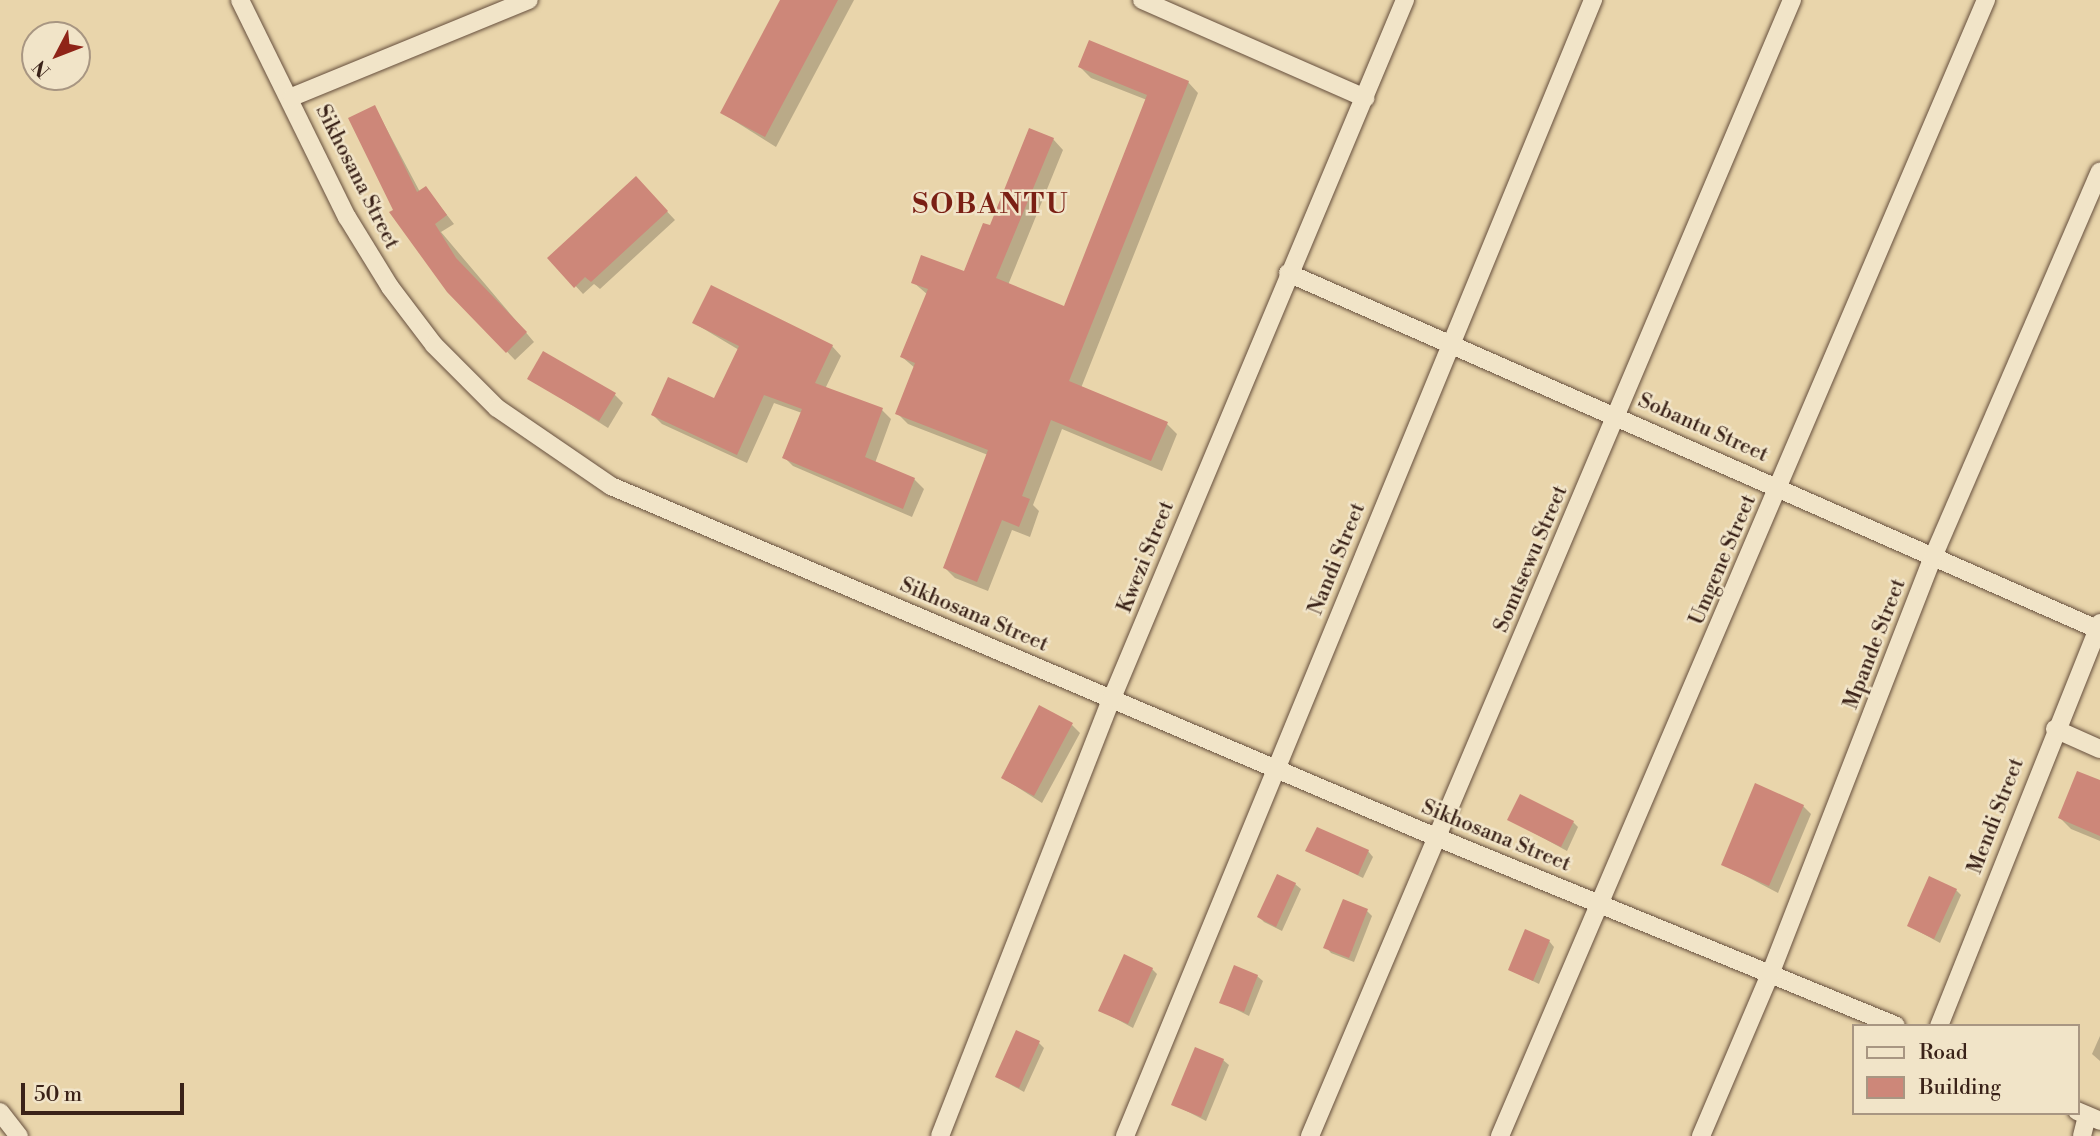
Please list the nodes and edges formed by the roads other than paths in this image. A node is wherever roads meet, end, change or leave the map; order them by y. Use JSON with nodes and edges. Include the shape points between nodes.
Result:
{"nodes":[{"id":1,"x":240,"y":0,"type":"edge"},
{"id":2,"x":529,"y":0,"type":"edge"},
{"id":3,"x":1142,"y":0,"type":"edge"},
{"id":4,"x":1405,"y":0,"type":"edge"},
{"id":5,"x":1593,"y":0,"type":"edge"},
{"id":6,"x":1792,"y":0,"type":"edge"},
{"id":7,"x":1986,"y":0,"type":"edge"},
{"id":8,"x":292,"y":97,"type":"junction"},
{"id":9,"x":1365,"y":98,"type":"junction"},
{"id":10,"x":2100,"y":172,"type":"edge"},
{"id":11,"x":1287,"y":272,"type":"junction"},
{"id":12,"x":1451,"y":344,"type":"junction"},
{"id":13,"x":1618,"y":415,"type":"junction"},
{"id":14,"x":1779,"y":486,"type":"junction"},
{"id":15,"x":1933,"y":557,"type":"junction"},
{"id":16,"x":2099,"y":626,"type":"edge"},
{"id":17,"x":1112,"y":698,"type":"junction"},
{"id":18,"x":2055,"y":729,"type":"junction"},
{"id":19,"x":2100,"y":748,"type":"edge"},
{"id":20,"x":1276,"y":767,"type":"junction"},
{"id":21,"x":1436,"y":837,"type":"junction"},
{"id":22,"x":1602,"y":904,"type":"junction"},
{"id":23,"x":1771,"y":972,"type":"junction"},
{"id":24,"x":1891,"y":1024,"type":"edge"},
{"id":25,"x":1939,"y":1024,"type":"edge"},
{"id":26,"x":0,"y":1112,"type":"edge"},
{"id":27,"x":2088,"y":1116,"type":"edge"},
{"id":28,"x":19,"y":1136,"type":"edge"},
{"id":29,"x":940,"y":1136,"type":"edge"},
{"id":30,"x":1125,"y":1136,"type":"edge"},
{"id":31,"x":1310,"y":1136,"type":"edge"},
{"id":32,"x":1500,"y":1136,"type":"edge"},
{"id":33,"x":1702,"y":1136,"type":"edge"},
{"id":34,"x":2082,"y":1136,"type":"edge"}],
"edges":[{"from":1,"to":8,"type":"street","name":"Sikhosana Street"},
{"from":2,"to":8,"type":"street"},
{"from":3,"to":9,"type":"street"},
{"from":4,"to":9,"type":"street","name":"Kwezi Street"},
{"from":5,"to":12,"type":"street","name":"Nandi Street"},
{"from":6,"to":13,"type":"street","name":"Somtsewu Street"},
{"from":7,"to":14,"type":"street","name":"Umgene Street"},
{"from":8,"to":17,"type":"street","name":"Sikhosana Street","via":[[347,218],[390,288],[434,345],[497,408],[550,448],[611,486]]},
{"from":9,"to":11,"type":"street","name":"Kwezi Street"},
{"from":10,"to":15,"type":"street","name":"Mpande Street"},
{"from":11,"to":12,"type":"street","name":"Sobantu Street"},
{"from":11,"to":17,"type":"street","name":"Kwezi Street"},
{"from":12,"to":13,"type":"street","name":"Sobantu Street"},
{"from":12,"to":20,"type":"street","name":"Nandi Street"},
{"from":13,"to":14,"type":"street","name":"Sobantu Street"},
{"from":13,"to":21,"type":"street","name":"Somtsewu Street"},
{"from":14,"to":15,"type":"street","name":"Sobantu Street"},
{"from":14,"to":22,"type":"street","name":"Umgene Street"},
{"from":15,"to":16,"type":"street","name":"Sobantu Street"},
{"from":15,"to":23,"type":"street","name":"Mpande Street"},
{"from":16,"to":18,"type":"street","name":"Mendi Street"},
{"from":17,"to":20,"type":"street","name":"Sikhosana Street"},
{"from":17,"to":29,"type":"street","name":"Kwezi Street"},
{"from":18,"to":19,"type":"street"},
{"from":18,"to":25,"type":"street","name":"Mendi Street"},
{"from":20,"to":21,"type":"street","name":"Sikhosana Street"},
{"from":20,"to":30,"type":"street","name":"Nandi Street"},
{"from":21,"to":22,"type":"street","name":"Sikhosana Street"},
{"from":21,"to":31,"type":"street","name":"Somtsewu Street"},
{"from":22,"to":23,"type":"street","name":"Sikhosana Street"},
{"from":22,"to":32,"type":"street","name":"Umgene Street"},
{"from":23,"to":24,"type":"street","name":"Sikhosana Street"},
{"from":23,"to":33,"type":"street","name":"Mpande Street"},
{"from":26,"to":28,"type":"street"},
{"from":27,"to":34,"type":"street"}]}
